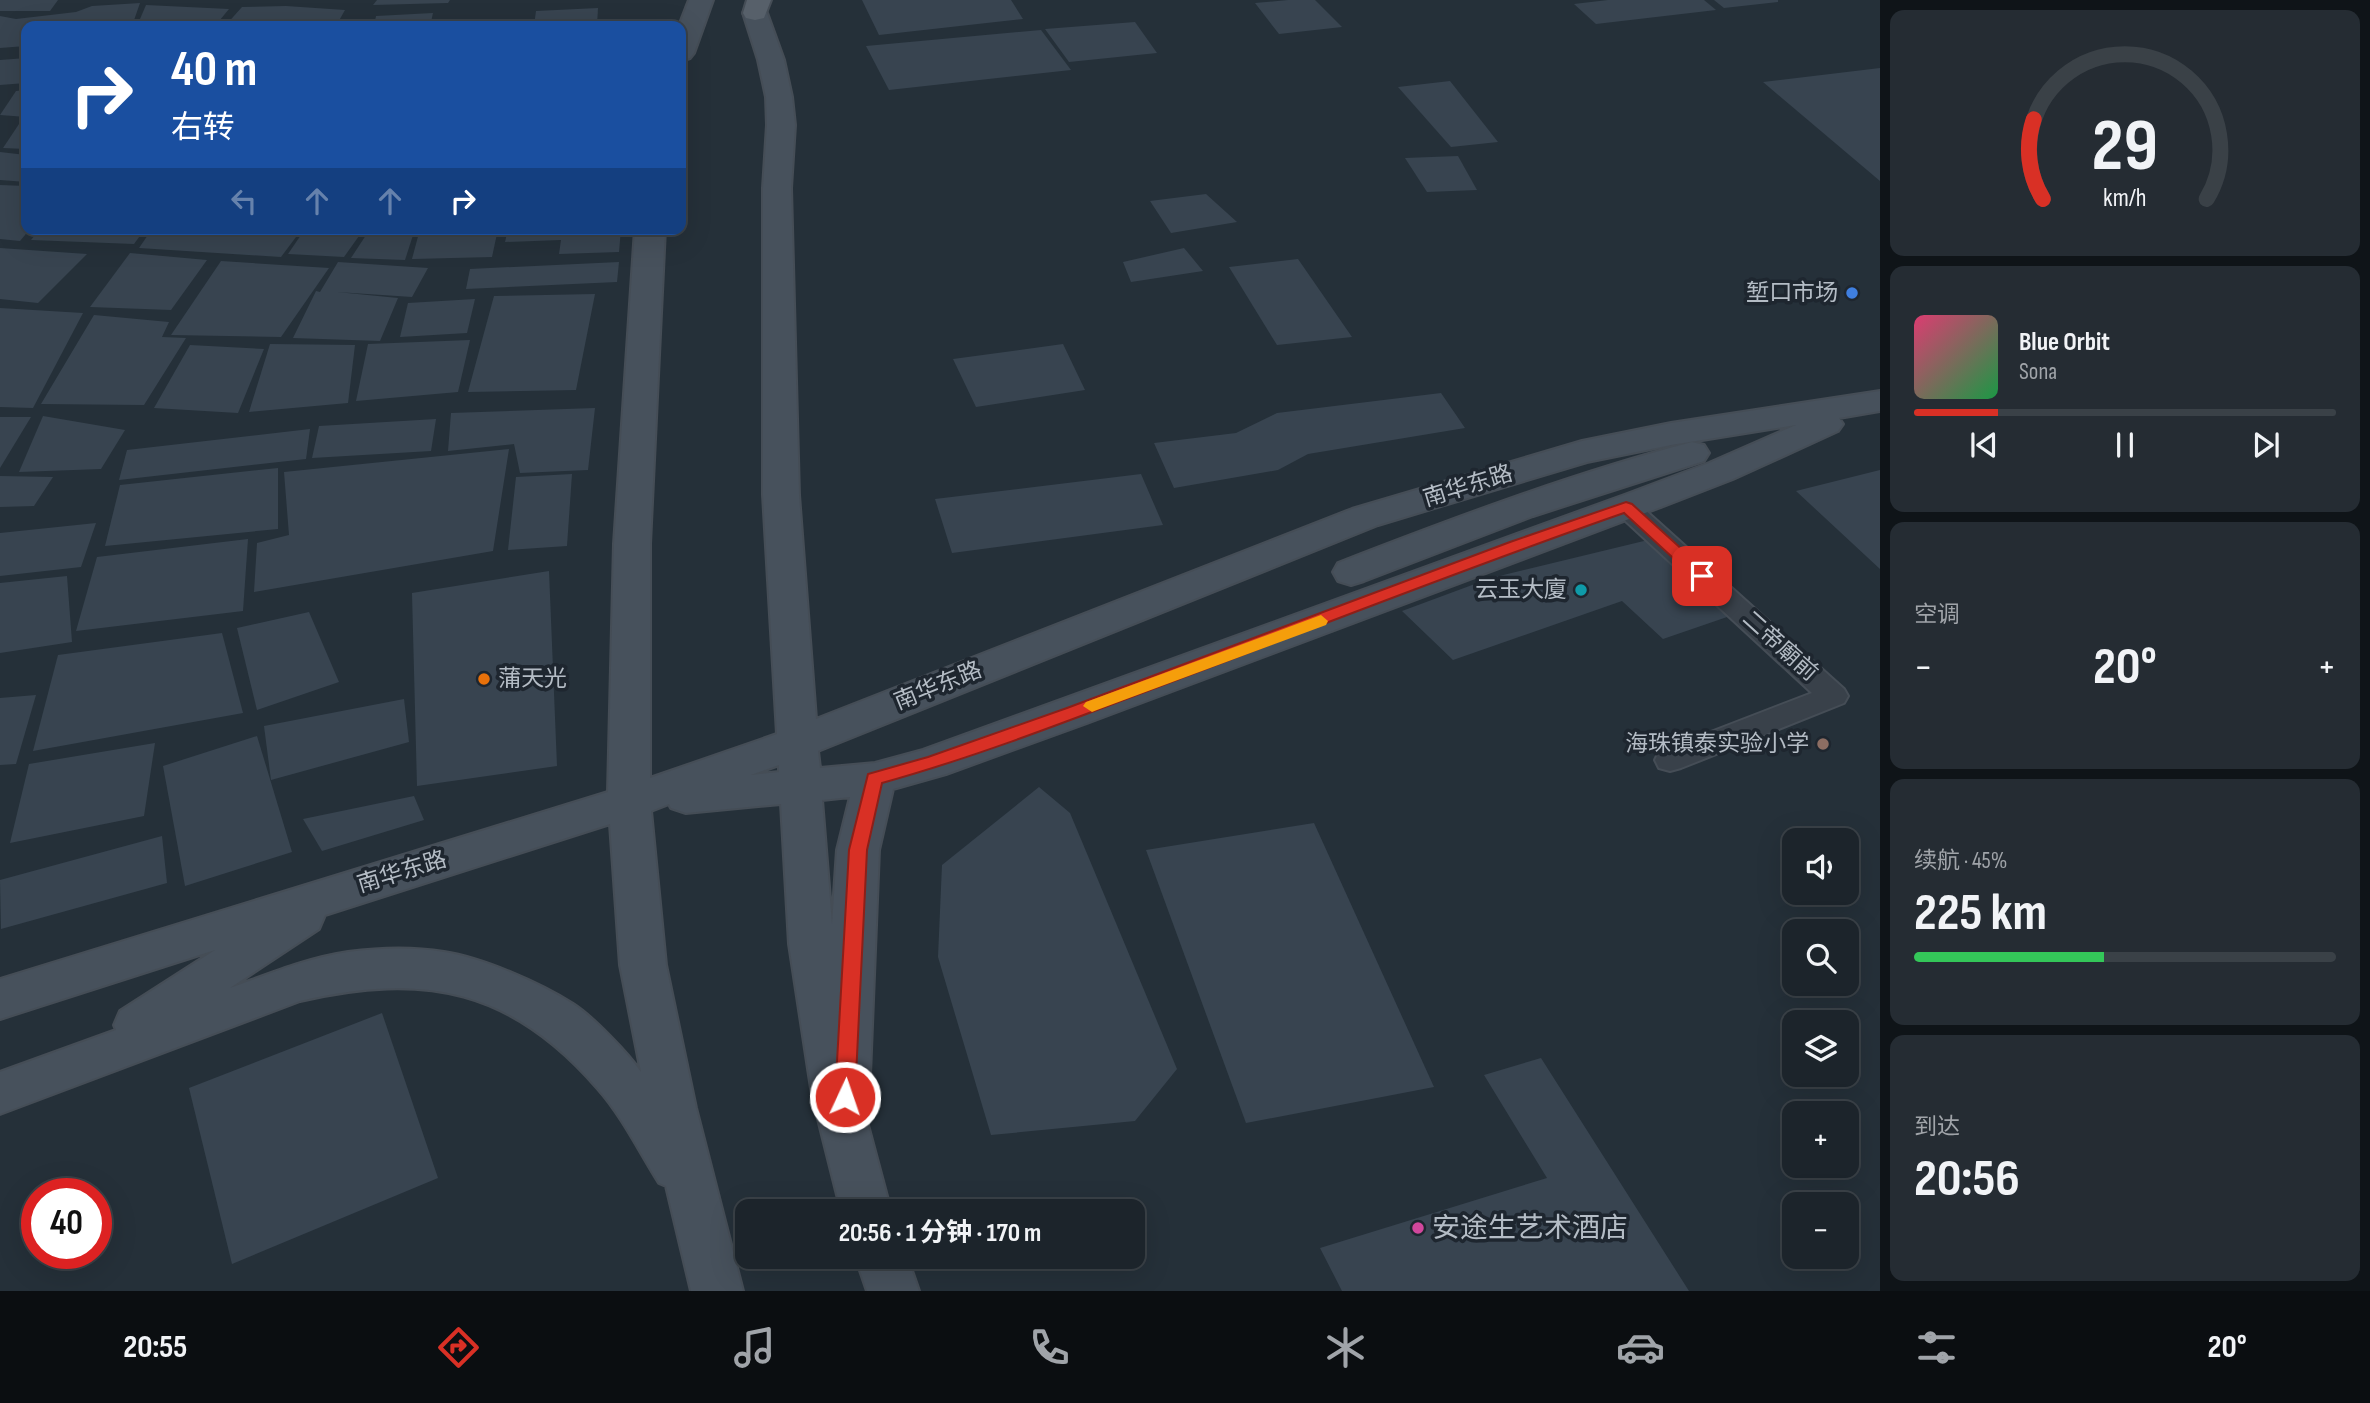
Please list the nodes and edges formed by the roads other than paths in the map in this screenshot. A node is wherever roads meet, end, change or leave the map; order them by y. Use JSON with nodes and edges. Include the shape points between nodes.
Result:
{"nodes":[{"id":1,"x":700,"y":6,"type":"edge"},
{"id":2,"x":757,"y":7,"type":"edge"},
{"id":3,"x":686,"y":41,"type":"edge"},
{"id":4,"x":650,"y":235,"type":"edge"},
{"id":5,"x":1874,"y":403,"type":"edge"},
{"id":6,"x":1626,"y":507,"type":"junction"},
{"id":7,"x":1351,"y":572,"type":"dead end"},
{"id":8,"x":799,"y":742,"type":"junction"},
{"id":9,"x":1670,"y":760,"type":"dead end"},
{"id":10,"x":874,"y":779,"type":"junction"},
{"id":11,"x":801,"y":786,"type":"junction"},
{"id":12,"x":629,"y":802,"type":"junction"},
{"id":13,"x":341,"y":891,"type":"junction"},
{"id":14,"x":0,"y":999,"type":"edge"},
{"id":15,"x":77,"y":1065,"type":"junction"},
{"id":16,"x":0,"y":1093,"type":"edge"},
{"id":17,"x":844,"y":1125,"type":"junction"},
{"id":18,"x":692,"y":1189,"type":"junction"},
{"id":19,"x":863,"y":1199,"type":"edge"},
{"id":20,"x":885,"y":1269,"type":"edge"},
{"id":21,"x":717,"y":1291,"type":"edge"},
{"id":22,"x":893,"y":1291,"type":"edge"}],
"edges":[{"from":1,"to":3,"type":"street"},
{"from":2,"to":8,"type":"street","via":[[779,97],[781,125],[777,188],[781,495]]},
{"from":4,"to":12,"type":"street","via":[[632,544]]},
{"from":5,"to":6,"type":"street","via":[[1721,471]]},
{"from":5,"to":7,"type":"street","via":[[1558,495]]},
{"from":5,"to":8,"type":"street","name":"南华东路","via":[[1583,452],[1365,517]]},
{"from":6,"to":9,"type":"lane","name":"二帝廟前","via":[[1834,696]]},
{"from":6,"to":10,"type":"street","via":[[1073,713]]},
{"from":8,"to":11,"type":"street"},
{"from":8,"to":12,"type":"street","name":"南华东路"},
{"from":10,"to":11,"type":"street"},
{"from":10,"to":17,"type":"street","via":[[858,850]]},
{"from":11,"to":12,"type":"street"},
{"from":11,"to":17,"type":"street","via":[[811,944]]},
{"from":12,"to":13,"type":"street","name":"南华东路"},
{"from":12,"to":18,"type":"street","via":[[643,965]]},
{"from":13,"to":14,"type":"street","name":"南华东路"},
{"from":13,"to":15,"type":"street"},
{"from":15,"to":16,"type":"street"},
{"from":15,"to":18,"type":"street","via":[[297,983],[348,971],[445,971],[501,989],[558,1020],[616,1075]]},
{"from":17,"to":19,"type":"street"},
{"from":18,"to":21,"type":"street"},
{"from":20,"to":22,"type":"street"}]}
